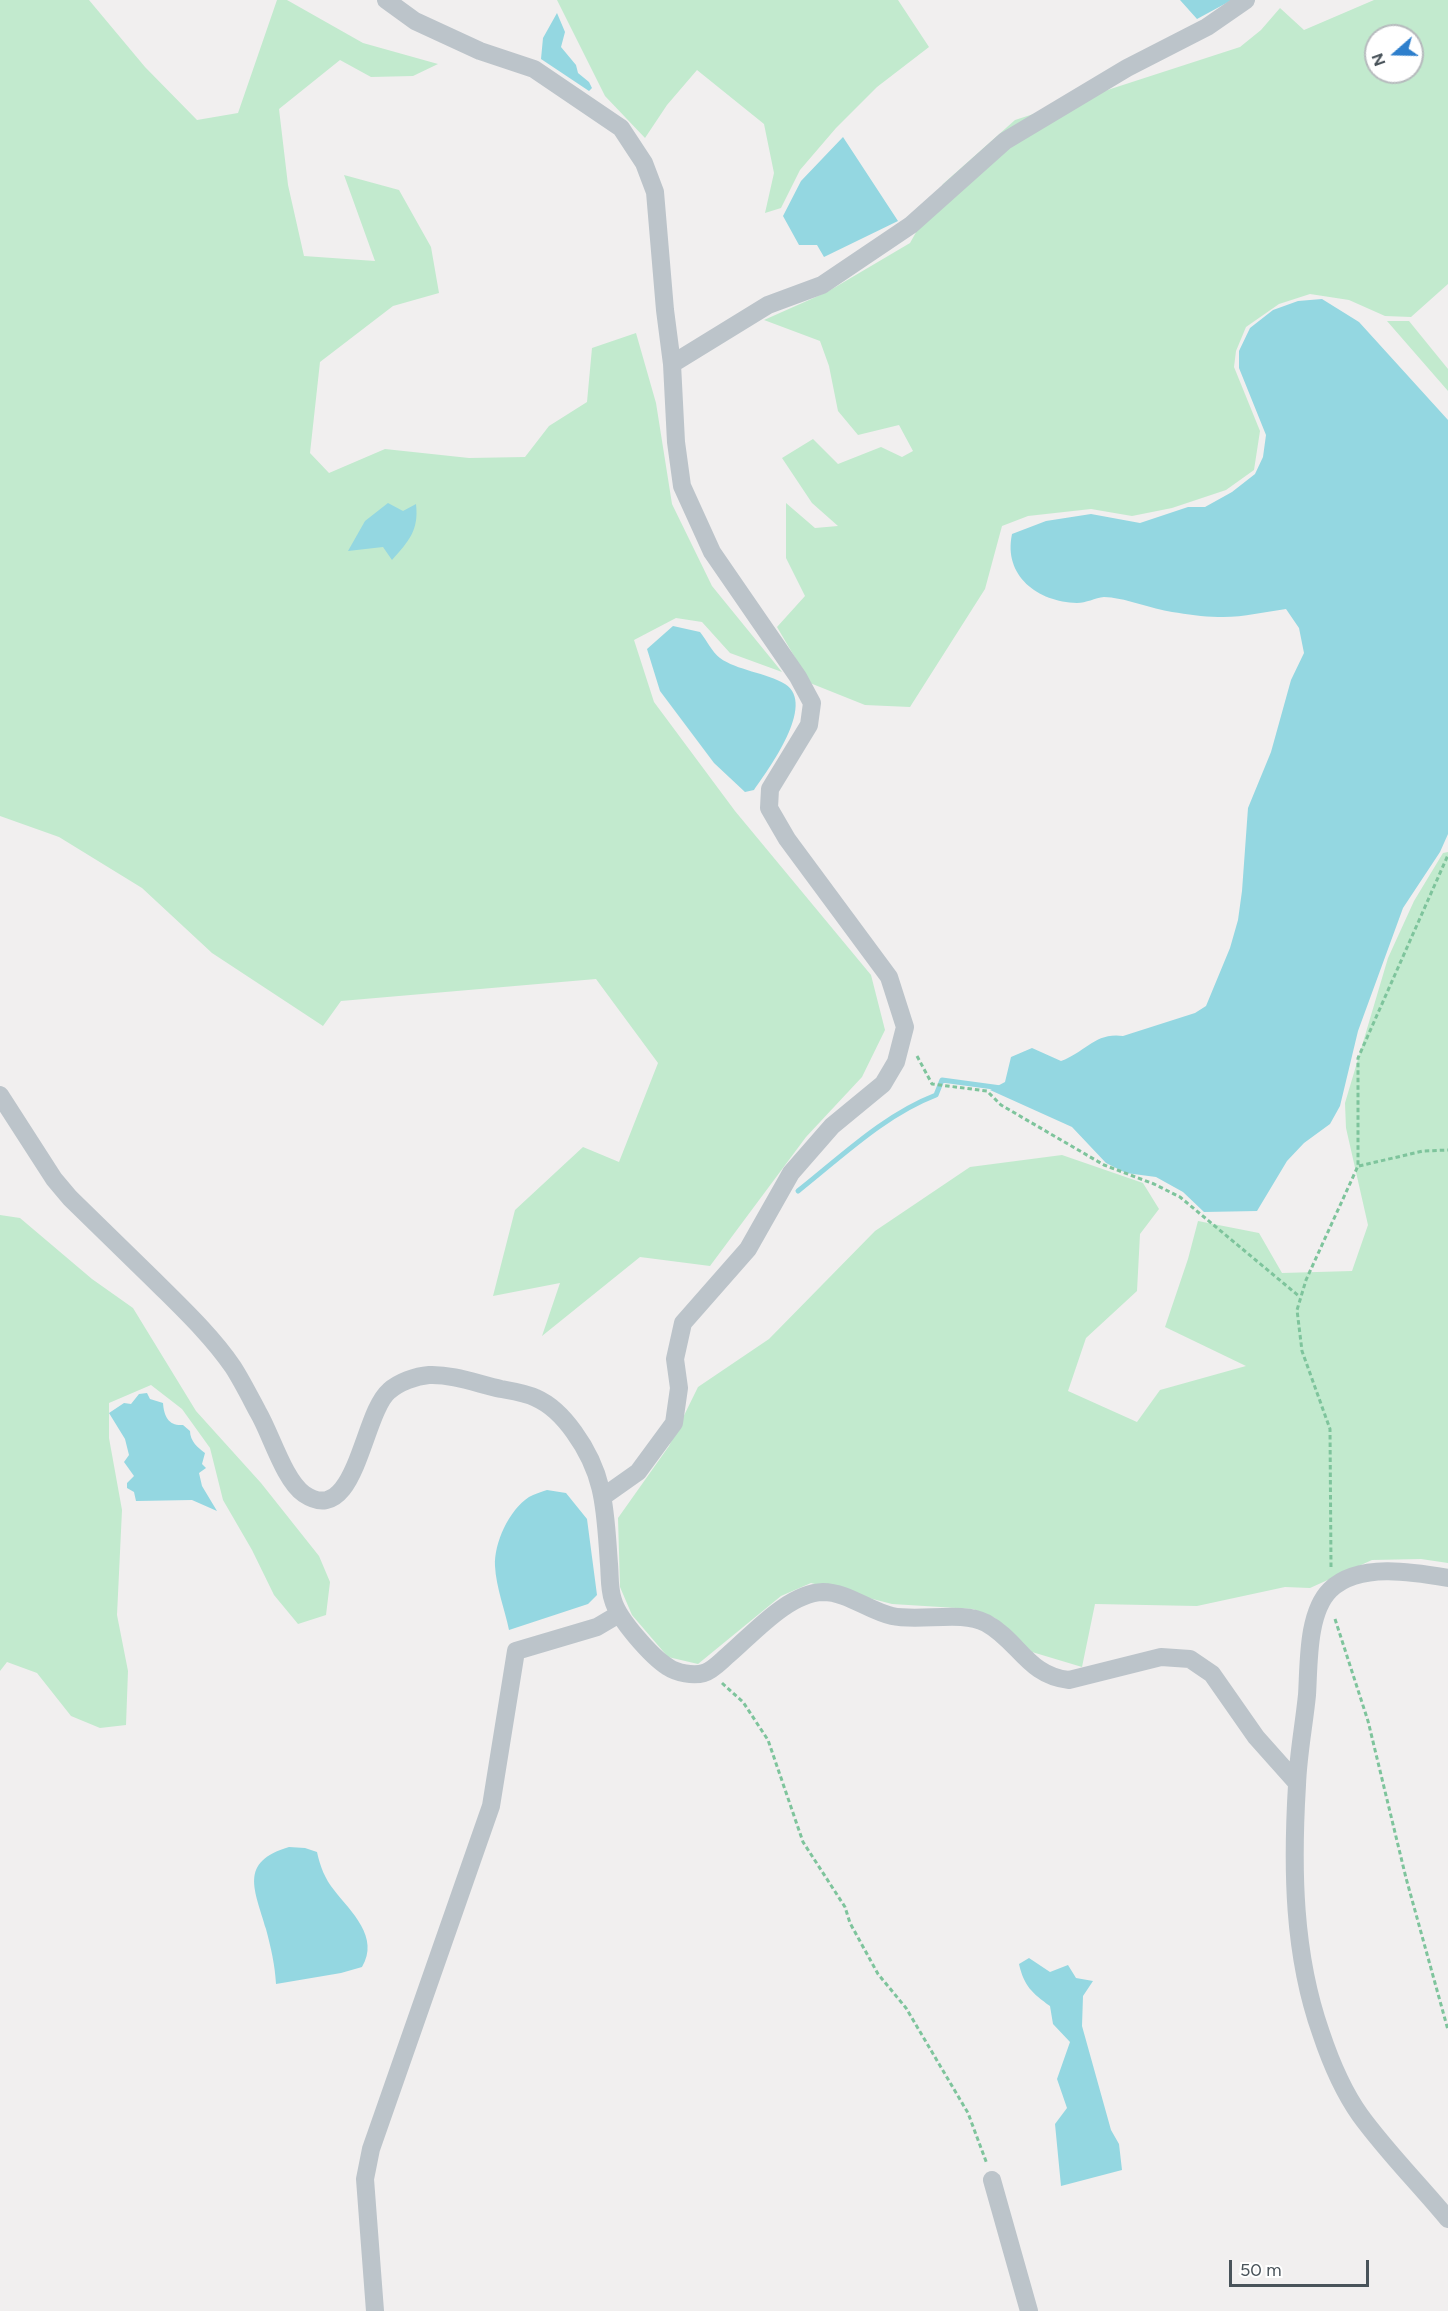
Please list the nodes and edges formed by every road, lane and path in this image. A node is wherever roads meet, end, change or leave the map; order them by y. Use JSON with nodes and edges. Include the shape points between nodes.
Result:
{"nodes":[{"id":1,"x":386,"y":0,"type":"edge"},
{"id":2,"x":1246,"y":0,"type":"edge"},
{"id":3,"x":672,"y":364,"type":"junction"},
{"id":4,"x":1448,"y":855,"type":"edge"},
{"id":5,"x":905,"y":1027,"type":"junction"},
{"id":6,"x":0,"y":1095,"type":"edge"},
{"id":7,"x":1448,"y":1150,"type":"edge"},
{"id":8,"x":1358,"y":1166,"type":"junction"},
{"id":9,"x":1300,"y":1298,"type":"junction"},
{"id":10,"x":604,"y":1496,"type":"junction"},
{"id":11,"x":1332,"y":1572,"type":"dead end"},
{"id":12,"x":1448,"y":1578,"type":"edge"},
{"id":13,"x":619,"y":1614,"type":"junction"},
{"id":14,"x":1336,"y":1624,"type":"dead end"},
{"id":15,"x":709,"y":1670,"type":"junction"},
{"id":16,"x":1297,"y":1783,"type":"junction"},
{"id":17,"x":1448,"y":2030,"type":"edge"},
{"id":18,"x":992,"y":2180,"type":"joint"},
{"id":19,"x":1448,"y":2219,"type":"edge"},
{"id":20,"x":375,"y":2311,"type":"edge"},
{"id":21,"x":1029,"y":2311,"type":"edge"}],
"edges":[{"from":1,"to":3,"type":"street","via":[[415,21],[480,51],[534,69],[621,128],[644,163],[655,192]]},
{"from":2,"to":3,"type":"street","via":[[1206,27],[1127,68],[1005,141],[911,225],[822,285],[768,305]]},
{"from":3,"to":5,"type":"street","via":[[682,486],[712,552],[798,676],[812,703],[809,725],[770,789],[769,808],[787,839],[889,977]]},
{"from":4,"to":8,"type":"path","via":[[1358,1058]]},
{"from":5,"to":9,"type":"path","via":[[932,1084],[987,1091],[1000,1105],[1104,1165],[1180,1197]]},
{"from":5,"to":10,"type":"street","via":[[896,1062],[883,1084],[832,1126],[791,1173],[748,1249],[683,1323],[675,1359],[679,1388],[674,1423],[639,1472]]},
{"from":6,"to":10,"type":"street","via":[[70,1198],[198,1323],[233,1367],[301,1492],[328,1500],[341,1493],[350,1480],[376,1407],[389,1390],[427,1375],[535,1396],[568,1423],[596,1469]]},
{"from":7,"to":8,"type":"path","via":[[1423,1151]]},
{"from":8,"to":9,"type":"path"},
{"from":9,"to":11,"type":"path","via":[[1297,1310],[1302,1352],[1330,1429]]},
{"from":10,"to":13,"type":"street","via":[[612,1598]]},
{"from":12,"to":16,"type":"street","via":[[1391,1570],[1342,1582],[1325,1596],[1313,1626]]},
{"from":13,"to":15,"type":"street","via":[[670,1669],[691,1674]]},
{"from":13,"to":20,"type":"street","via":[[597,1627],[516,1650],[491,1806],[371,2149],[365,2179]]},
{"from":14,"to":17,"type":"path","via":[[1368,1721]]},
{"from":15,"to":16,"type":"street","via":[[788,1604],[819,1592],[833,1593],[889,1616],[972,1618],[984,1622],[1041,1672],[1054,1678],[1069,1680],[1161,1657],[1190,1659],[1212,1674],[1256,1737]]},
{"from":15,"to":18,"type":"path","via":[[742,1702],[768,1740],[803,1842],[844,1907],[878,1974],[906,2008],[968,2113]]},
{"from":16,"to":19,"type":"street","via":[[1297,1922],[1321,2034],[1359,2114]]},
{"from":18,"to":21,"type":"street"}]}
